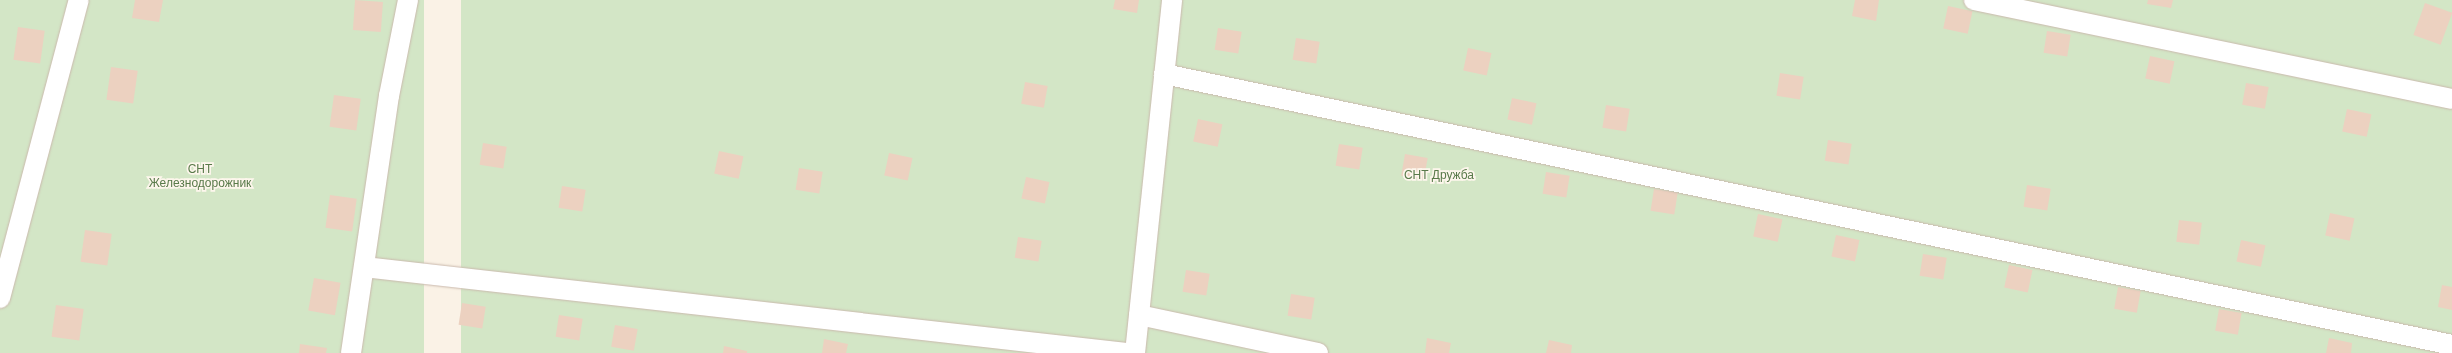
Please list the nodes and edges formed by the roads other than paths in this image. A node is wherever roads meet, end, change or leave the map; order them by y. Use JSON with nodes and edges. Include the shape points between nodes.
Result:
{"nodes":[{"id":1,"x":79,"y":0,"type":"edge"},
{"id":2,"x":408,"y":0,"type":"edge"},
{"id":3,"x":1172,"y":0,"type":"edge"},
{"id":4,"x":1974,"y":0,"type":"edge"},
{"id":5,"x":1164,"y":74,"type":"junction"},
{"id":6,"x":2452,"y":99,"type":"edge"},
{"id":7,"x":364,"y":267,"type":"junction"},
{"id":8,"x":0,"y":298,"type":"edge"},
{"id":9,"x":1139,"y":315,"type":"junction"},
{"id":10,"x":2452,"y":345,"type":"edge"},
{"id":11,"x":351,"y":353,"type":"edge"},
{"id":12,"x":1126,"y":353,"type":"edge"},
{"id":13,"x":1135,"y":353,"type":"edge"},
{"id":14,"x":1318,"y":353,"type":"edge"}],
"edges":[{"from":1,"to":8,"type":"lane"},
{"from":2,"to":7,"type":"lane","via":[[389,96]]},
{"from":3,"to":5,"type":"lane"},
{"from":4,"to":6,"type":"lane"},
{"from":5,"to":9,"type":"lane"},
{"from":5,"to":10,"type":"lane"},
{"from":7,"to":11,"type":"lane"},
{"from":7,"to":12,"type":"lane"},
{"from":9,"to":13,"type":"lane"},
{"from":9,"to":14,"type":"lane"}]}
